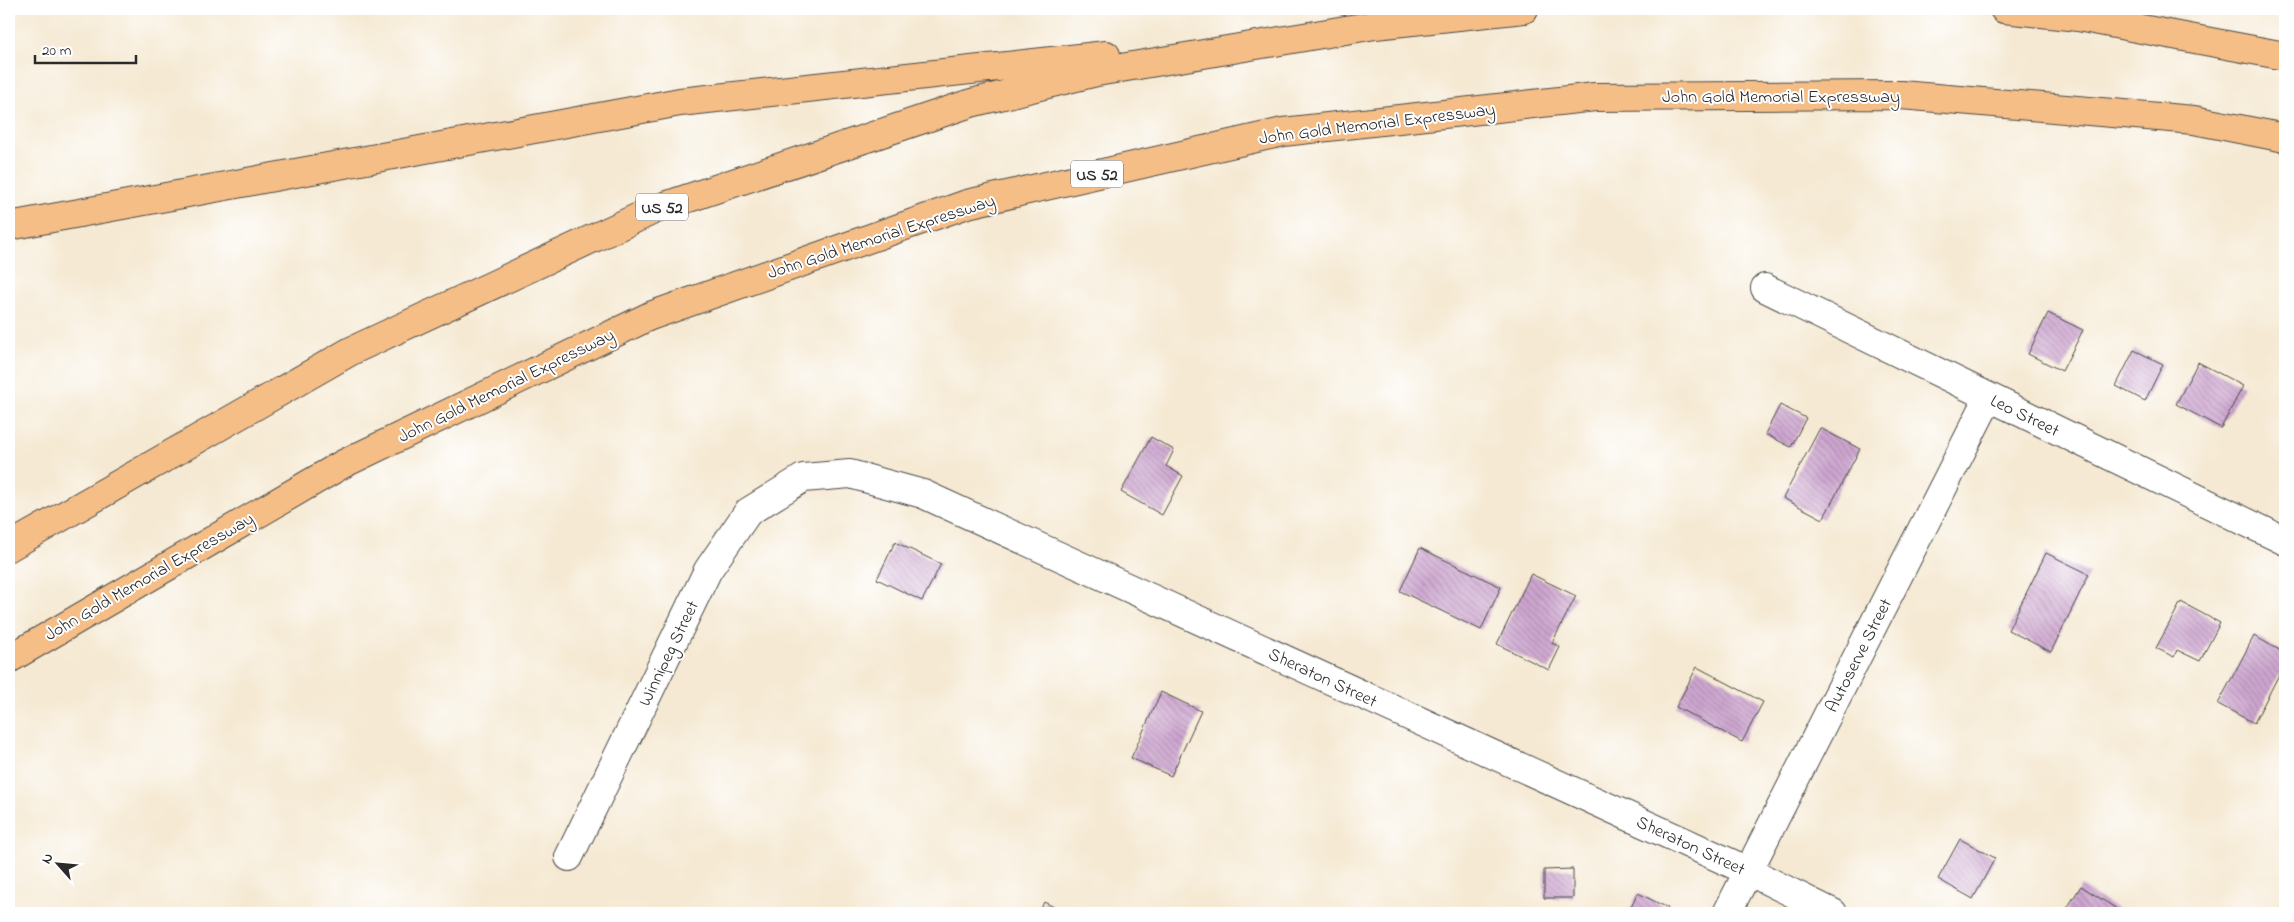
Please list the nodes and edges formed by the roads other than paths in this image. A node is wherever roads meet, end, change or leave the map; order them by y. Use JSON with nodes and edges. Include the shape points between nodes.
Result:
{"nodes":[{"id":1,"x":1524,"y":9,"type":"edge"},
{"id":2,"x":2004,"y":9,"type":"edge"},
{"id":3,"x":1375,"y":25,"type":"junction"},
{"id":4,"x":2285,"y":56,"type":"edge"},
{"id":5,"x":2285,"y":138,"type":"edge"},
{"id":6,"x":9,"y":226,"type":"edge"},
{"id":7,"x":1765,"y":288,"type":"dead end"},
{"id":8,"x":1989,"y":397,"type":"junction"},
{"id":9,"x":803,"y":478,"type":"joint"},
{"id":10,"x":2285,"y":541,"type":"edge"},
{"id":11,"x":9,"y":547,"type":"edge"},
{"id":12,"x":9,"y":659,"type":"edge"},
{"id":13,"x":569,"y":857,"type":"dead end"},
{"id":14,"x":1748,"y":871,"type":"junction"},
{"id":15,"x":1727,"y":913,"type":"edge"},
{"id":16,"x":1833,"y":913,"type":"edge"}],
"edges":[{"from":1,"to":3,"type":"highway","number":"US 52"},
{"from":2,"to":4,"type":"highway","via":[[2078,17]]},
{"from":3,"to":6,"type":"highway","via":[[680,102]]},
{"from":3,"to":11,"type":"highway","number":"US 52","via":[[1097,72],[971,103],[656,209],[352,351]]},
{"from":5,"to":12,"type":"highway","name":"John Gold Memorial Expressway","number":"US 52","via":[[2194,120],[1901,94],[1594,97],[1283,132],[967,204],[650,316],[343,464]]},
{"from":7,"to":8,"type":"street","name":"Leo Street"},
{"from":8,"to":10,"type":"street","name":"Leo Street"},
{"from":8,"to":14,"type":"street","name":"Autoserve Street"},
{"from":9,"to":13,"type":"street","name":"Winnipeg Street","via":[[748,512],[708,570]]},
{"from":9,"to":14,"type":"street","name":"Sheraton Street","via":[[850,474],[923,494]]},
{"from":14,"to":15,"type":"street","name":"Autoserve Street"},
{"from":14,"to":16,"type":"street","name":"Sheraton Street"}]}
